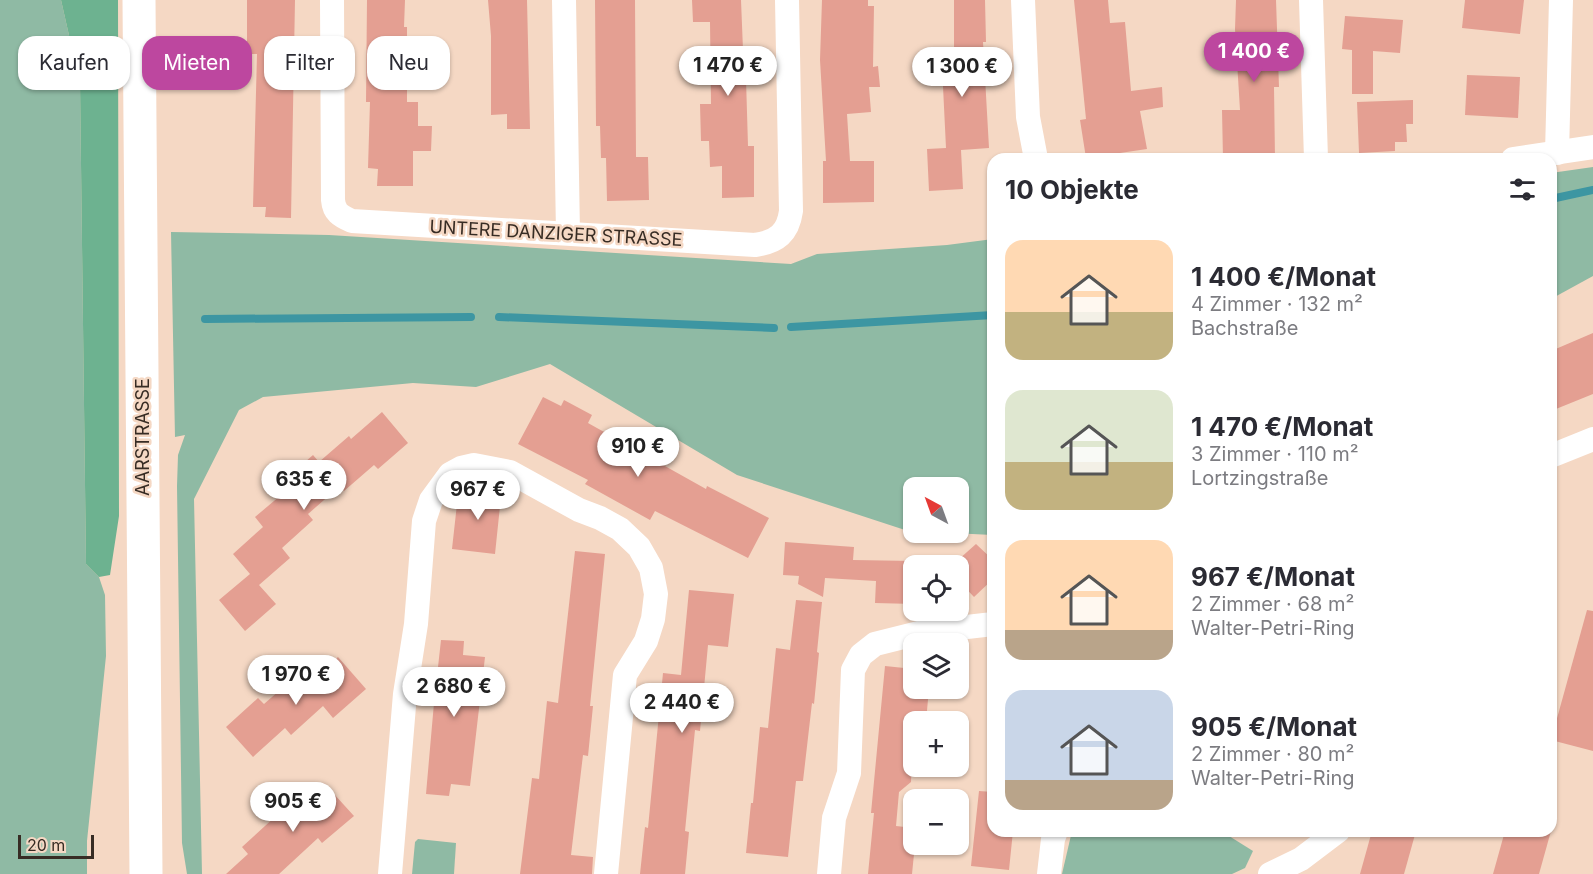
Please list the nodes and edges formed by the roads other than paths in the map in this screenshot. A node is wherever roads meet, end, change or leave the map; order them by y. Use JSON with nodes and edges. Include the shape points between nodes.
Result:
{"nodes":[{"id":1,"x":139,"y":0,"type":"edge"},
{"id":2,"x":333,"y":0,"type":"edge"},
{"id":3,"x":564,"y":0,"type":"edge"},
{"id":4,"x":786,"y":0,"type":"edge"},
{"id":5,"x":1023,"y":0,"type":"edge"},
{"id":6,"x":1311,"y":0,"type":"edge"},
{"id":7,"x":1561,"y":0,"type":"edge"},
{"id":8,"x":1593,"y":147,"type":"edge"},
{"id":9,"x":1035,"y":153,"type":"edge"},
{"id":10,"x":1316,"y":153,"type":"edge"},
{"id":11,"x":1557,"y":153,"type":"joint"},
{"id":12,"x":568,"y":233,"type":"junction"},
{"id":13,"x":1593,"y":439,"type":"edge"},
{"id":14,"x":1557,"y":454,"type":"edge"},
{"id":15,"x":987,"y":625,"type":"edge"},
{"id":16,"x":1054,"y":837,"type":"edge"},
{"id":17,"x":1330,"y":837,"type":"edge"},
{"id":18,"x":146,"y":874,"type":"edge"},
{"id":19,"x":390,"y":874,"type":"edge"},
{"id":20,"x":606,"y":874,"type":"edge"},
{"id":21,"x":829,"y":874,"type":"edge"},
{"id":22,"x":1049,"y":874,"type":"edge"},
{"id":23,"x":1270,"y":874,"type":"edge"}],
"edges":[{"from":1,"to":18,"type":"main road","name":"AARSTRASSE"},
{"from":2,"to":12,"type":"street","name":"UNTERE DANZIGER STRASSE","via":[[333,208],[338,214],[352,220]]},
{"from":3,"to":12,"type":"street"},
{"from":4,"to":12,"type":"street","name":"UNTERE DANZIGER STRASSE","via":[[790,211],[789,224],[776,238],[755,244]]},
{"from":5,"to":9,"type":"street","via":[[1028,117]]},
{"from":6,"to":10,"type":"street"},
{"from":7,"to":11,"type":"street"},
{"from":8,"to":11,"type":"street"},
{"from":13,"to":14,"type":"street"},
{"from":15,"to":21,"type":"street","via":[[922,632],[875,644],[861,655],[853,670],[849,773],[834,818]]},
{"from":16,"to":22,"type":"street"},
{"from":17,"to":23,"type":"street","via":[[1301,859]]},
{"from":19,"to":20,"type":"street","via":[[424,520],[431,500],[450,474],[474,465],[510,472],[620,529],[639,548],[651,568],[656,594],[653,619],[646,641],[625,675]]}]}
